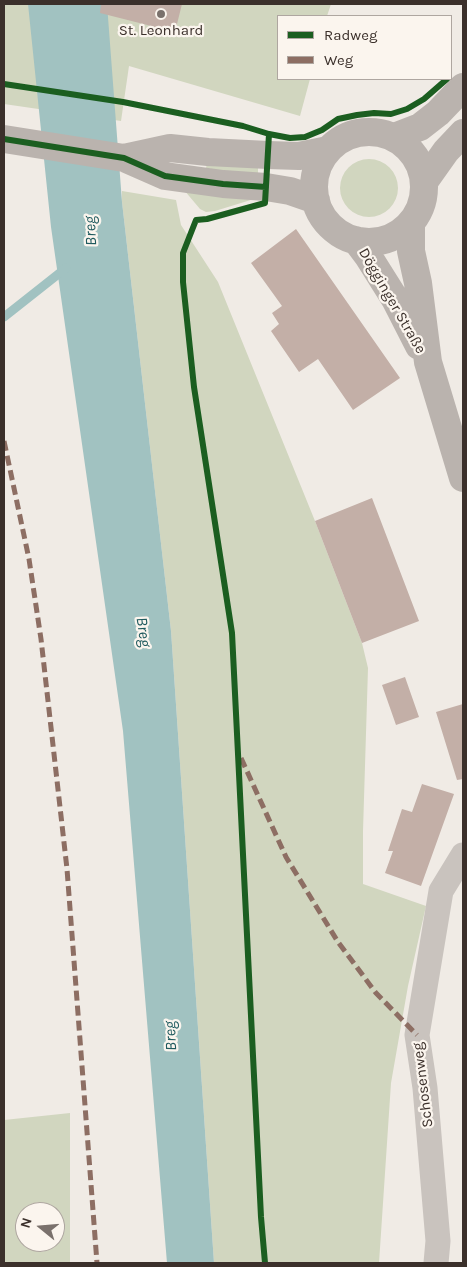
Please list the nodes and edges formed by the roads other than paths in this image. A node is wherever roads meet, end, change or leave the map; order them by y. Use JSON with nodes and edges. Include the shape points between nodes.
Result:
{"nodes":[{"id":1,"x":463,"y":87,"type":"edge"},
{"id":2,"x":463,"y":133,"type":"edge"},
{"id":3,"x":394,"y":137,"type":"junction"},
{"id":4,"x":4,"y":139,"type":"edge"},
{"id":5,"x":328,"y":150,"type":"junction"},
{"id":6,"x":124,"y":158,"type":"junction"},
{"id":7,"x":424,"y":182,"type":"junction"},
{"id":8,"x":316,"y":200,"type":"junction"},
{"id":9,"x":411,"y":224,"type":"junction"},
{"id":10,"x":356,"y":240,"type":"junction"},
{"id":11,"x":428,"y":362,"type":"junction"},
{"id":12,"x":463,"y":478,"type":"edge"},
{"id":13,"x":463,"y":855,"type":"edge"},
{"id":14,"x":440,"y":1256,"type":"edge"}],
"edges":[{"from":1,"to":3,"type":"main road","via":[[420,128]]},
{"from":2,"to":7,"type":"main road"},
{"from":3,"to":5,"type":"main road","via":[[368,132],[354,134]]},
{"from":3,"to":7,"type":"main road","via":[[418,161]]},
{"from":4,"to":6,"type":"main road"},
{"from":5,"to":6,"type":"main road","via":[[299,156],[170,148]]},
{"from":5,"to":8,"type":"main road","via":[[315,177]]},
{"from":6,"to":8,"type":"main road","via":[[165,176],[266,187]]},
{"from":7,"to":9,"type":"main road","via":[[422,204]]},
{"from":8,"to":10,"type":"main road","via":[[325,220],[335,230]]},
{"from":9,"to":10,"type":"main road","via":[[392,237],[378,241]]},
{"from":9,"to":11,"type":"main road","name":"Dögginger Straße","via":[[411,251]]},
{"from":10,"to":11,"type":"main road","name":"Dögginger Straße","via":[[395,299]]},
{"from":11,"to":12,"type":"main road","name":"Dögginger Straße"},
{"from":13,"to":14,"type":"street","name":"Schosenweg","via":[[441,890],[417,1036],[426,1088]]}]}
